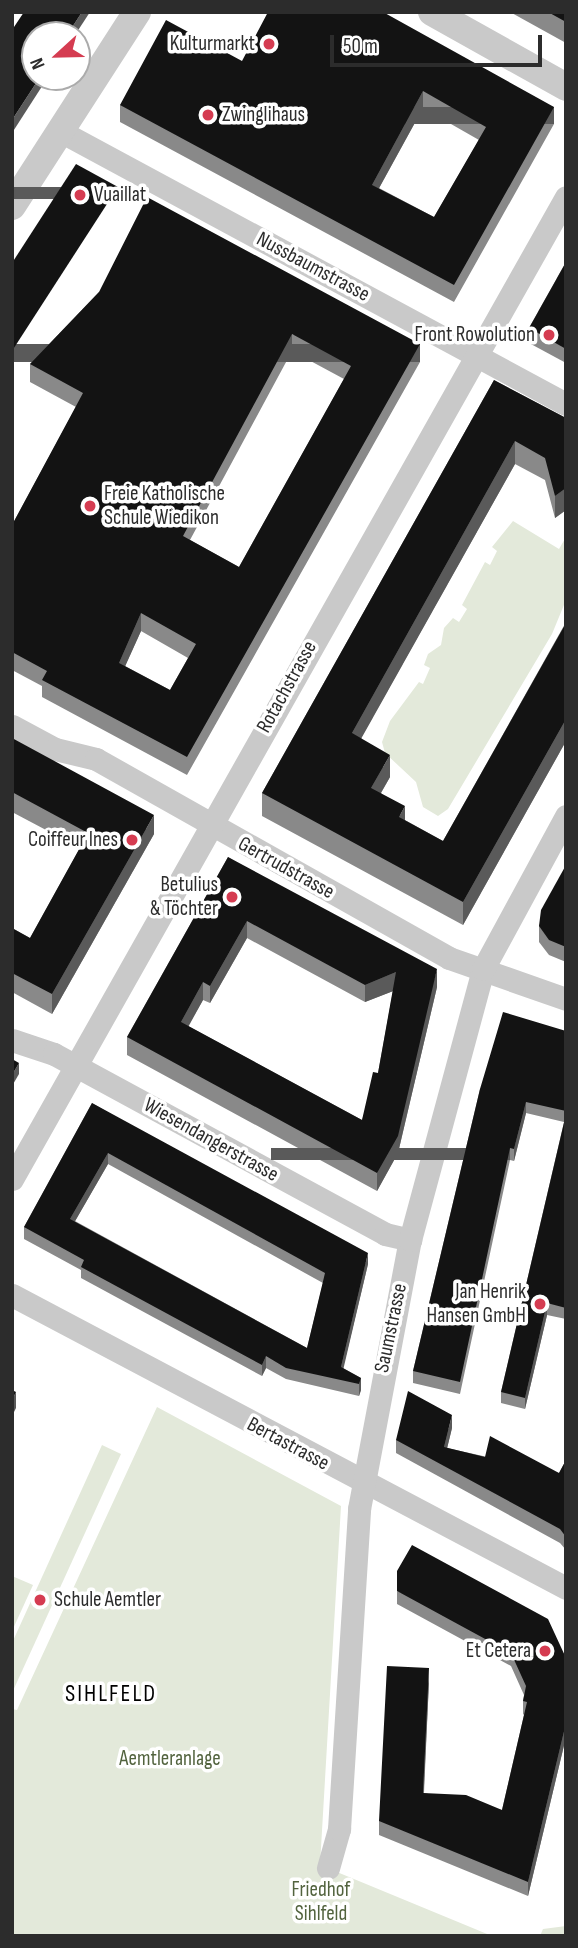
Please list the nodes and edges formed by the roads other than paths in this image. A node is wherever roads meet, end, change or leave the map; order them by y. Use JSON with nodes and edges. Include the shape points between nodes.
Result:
{"nodes":[{"id":1,"x":136,"y":12,"type":"edge"},
{"id":2,"x":432,"y":12,"type":"edge"},
{"id":3,"x":566,"y":88,"type":"edge"},
{"id":4,"x":60,"y":131,"type":"junction"},
{"id":5,"x":566,"y":197,"type":"edge"},
{"id":6,"x":12,"y":206,"type":"edge"},
{"id":7,"x":475,"y":353,"type":"junction"},
{"id":8,"x":566,"y":404,"type":"edge"},
{"id":9,"x":12,"y":726,"type":"edge"},
{"id":10,"x":566,"y":816,"type":"edge"},
{"id":11,"x":210,"y":826,"type":"junction"},
{"id":12,"x":483,"y":969,"type":"junction"},
{"id":13,"x":566,"y":999,"type":"edge"},
{"id":14,"x":12,"y":1040,"type":"edge"},
{"id":15,"x":77,"y":1067,"type":"junction"},
{"id":16,"x":12,"y":1179,"type":"edge"},
{"id":17,"x":410,"y":1240,"type":"junction"},
{"id":18,"x":12,"y":1295,"type":"edge"},
{"id":19,"x":363,"y":1484,"type":"junction"},
{"id":20,"x":566,"y":1588,"type":"edge"},
{"id":21,"x":328,"y":1868,"type":"dead end"}],
"edges":[{"from":1,"to":4,"type":"street"},
{"from":2,"to":3,"type":"street"},
{"from":4,"to":6,"type":"street"},
{"from":4,"to":7,"type":"street","name":"Nussbaumstrasse"},
{"from":5,"to":7,"type":"street","name":"Rotachstrasse"},
{"from":7,"to":8,"type":"street","name":"Nussbaumstrasse"},
{"from":7,"to":11,"type":"street","name":"Rotachstrasse"},
{"from":9,"to":11,"type":"street","name":"Gertrudstrasse","via":[[55,749],[96,759]]},
{"from":10,"to":12,"type":"street","name":"Saumstrasse"},
{"from":11,"to":12,"type":"street","name":"Gertrudstrasse","via":[[449,958]]},
{"from":11,"to":15,"type":"street","name":"Rotachstrasse"},
{"from":12,"to":13,"type":"street","name":"Gertrudstrasse"},
{"from":12,"to":17,"type":"street","name":"Saumstrasse"},
{"from":14,"to":15,"type":"street","name":"Wiesendangerstrasse"},
{"from":15,"to":16,"type":"street","name":"Rotachstrasse"},
{"from":15,"to":17,"type":"street","name":"Wiesendangerstrasse","via":[[385,1234]]},
{"from":17,"to":19,"type":"street","name":"Saumstrasse"},
{"from":18,"to":19,"type":"street","name":"Bertastrasse"},
{"from":19,"to":20,"type":"street","name":"Bertastrasse"},
{"from":19,"to":21,"type":"street","name":"Saumstrasse","via":[[340,1829]]}]}
